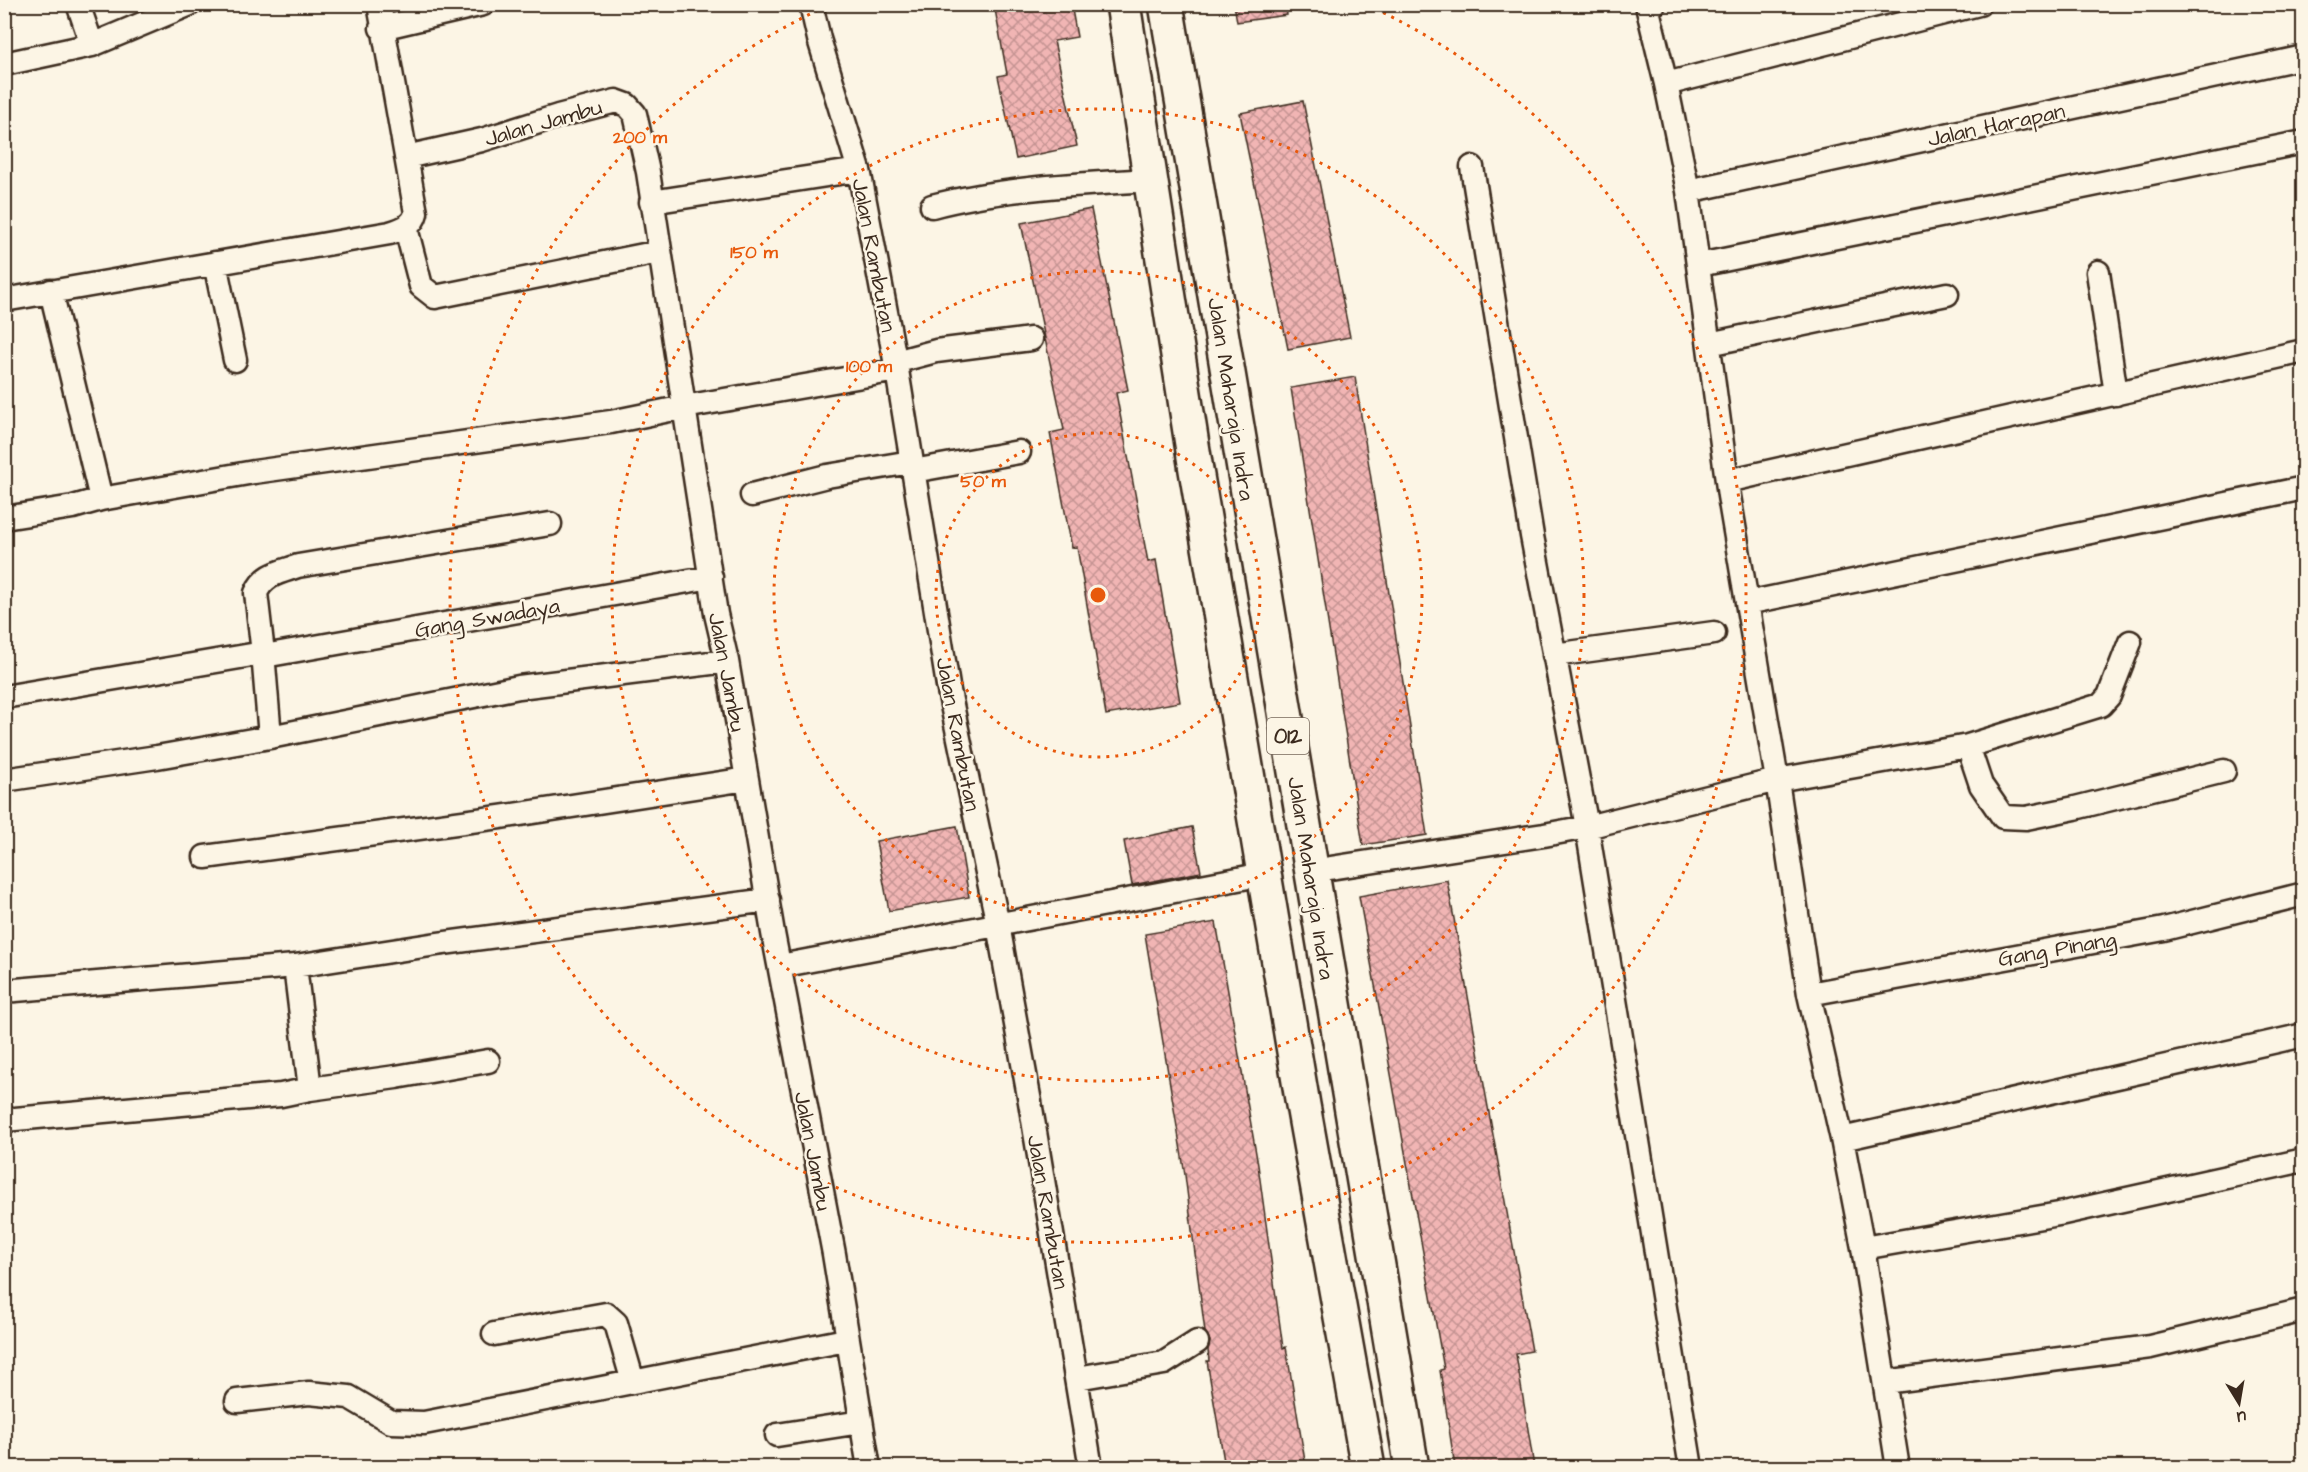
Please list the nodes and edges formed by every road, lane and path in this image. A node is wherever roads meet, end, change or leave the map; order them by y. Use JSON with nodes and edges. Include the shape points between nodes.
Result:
{"nodes":[{"id":1,"x":78,"y":4,"type":"edge"},
{"id":2,"x":190,"y":4,"type":"edge"},
{"id":3,"x":379,"y":4,"type":"edge"},
{"id":4,"x":483,"y":4,"type":"edge"},
{"id":5,"x":811,"y":4,"type":"edge"},
{"id":6,"x":1123,"y":4,"type":"edge"},
{"id":7,"x":1166,"y":4,"type":"edge"},
{"id":8,"x":1654,"y":4,"type":"edge"},
{"id":9,"x":1979,"y":4,"type":"edge"},
{"id":10,"x":381,"y":28,"type":"junction"},
{"id":11,"x":92,"y":45,"type":"junction"},
{"id":12,"x":2304,"y":57,"type":"edge"},
{"id":13,"x":4,"y":64,"type":"edge"},
{"id":14,"x":1666,"y":84,"type":"junction"},
{"id":15,"x":2304,"y":142,"type":"edge"},
{"id":16,"x":406,"y":157,"type":"junction"},
{"id":17,"x":1472,"y":167,"type":"dead end"},
{"id":18,"x":859,"y":170,"type":"junction"},
{"id":19,"x":1152,"y":180,"type":"junction"},
{"id":20,"x":1688,"y":191,"type":"junction"},
{"id":21,"x":651,"y":202,"type":"junction"},
{"id":22,"x":932,"y":206,"type":"dead end"},
{"id":23,"x":406,"y":228,"type":"junction"},
{"id":24,"x":659,"y":252,"type":"junction"},
{"id":25,"x":1209,"y":259,"type":"junction"},
{"id":26,"x":215,"y":263,"type":"junction"},
{"id":27,"x":1699,"y":265,"type":"junction"},
{"id":28,"x":1163,"y":266,"type":"junction"},
{"id":29,"x":2098,"y":272,"type":"dead end"},
{"id":30,"x":51,"y":291,"type":"junction"},
{"id":31,"x":1947,"y":294,"type":"dead end"},
{"id":32,"x":4,"y":300,"type":"edge"},
{"id":33,"x":1031,"y":339,"type":"dead end"},
{"id":34,"x":1709,"y":344,"type":"junction"},
{"id":35,"x":2304,"y":351,"type":"edge"},
{"id":36,"x":235,"y":360,"type":"dead end"},
{"id":37,"x":896,"y":366,"type":"junction"},
{"id":38,"x":2116,"y":394,"type":"junction"},
{"id":39,"x":684,"y":407,"type":"junction"},
{"id":40,"x":1019,"y":452,"type":"dead end"},
{"id":41,"x":912,"y":466,"type":"junction"},
{"id":42,"x":1727,"y":481,"type":"junction"},
{"id":43,"x":2304,"y":488,"type":"edge"},
{"id":44,"x":752,"y":495,"type":"dead end"},
{"id":45,"x":101,"y":500,"type":"junction"},
{"id":46,"x":4,"y":518,"type":"edge"},
{"id":47,"x":550,"y":524,"type":"dead end"},
{"id":48,"x":711,"y":577,"type":"junction"},
{"id":49,"x":1747,"y":603,"type":"junction"},
{"id":50,"x":1714,"y":633,"type":"dead end"},
{"id":51,"x":2130,"y":642,"type":"dead end"},
{"id":52,"x":264,"y":654,"type":"junction"},
{"id":53,"x":1554,"y":655,"type":"junction"},
{"id":54,"x":727,"y":661,"type":"junction"},
{"id":55,"x":4,"y":697,"type":"edge"},
{"id":56,"x":270,"y":737,"type":"junction"},
{"id":57,"x":1968,"y":746,"type":"junction"},
{"id":58,"x":2224,"y":771,"type":"dead end"},
{"id":59,"x":747,"y":779,"type":"junction"},
{"id":60,"x":4,"y":780,"type":"edge"},
{"id":61,"x":1776,"y":780,"type":"junction"},
{"id":62,"x":1587,"y":827,"type":"junction"},
{"id":63,"x":206,"y":857,"type":"dead end"},
{"id":64,"x":1311,"y":871,"type":"junction"},
{"id":65,"x":1264,"y":874,"type":"junction"},
{"id":66,"x":2304,"y":894,"type":"edge"},
{"id":67,"x":768,"y":900,"type":"junction"},
{"id":68,"x":998,"y":925,"type":"junction"},
{"id":69,"x":295,"y":966,"type":"junction"},
{"id":70,"x":780,"y":966,"type":"junction"},
{"id":71,"x":4,"y":991,"type":"edge"},
{"id":72,"x":1809,"y":994,"type":"junction"},
{"id":73,"x":2304,"y":1035,"type":"edge"},
{"id":74,"x":488,"y":1061,"type":"dead end"},
{"id":75,"x":310,"y":1089,"type":"junction"},
{"id":76,"x":4,"y":1120,"type":"edge"},
{"id":77,"x":1842,"y":1139,"type":"junction"},
{"id":78,"x":2304,"y":1160,"type":"edge"},
{"id":79,"x":1863,"y":1248,"type":"junction"},
{"id":80,"x":2304,"y":1311,"type":"edge"},
{"id":81,"x":494,"y":1334,"type":"dead end"},
{"id":82,"x":846,"y":1340,"type":"junction"},
{"id":83,"x":1197,"y":1342,"type":"dead end"},
{"id":84,"x":1077,"y":1378,"type":"junction"},
{"id":85,"x":633,"y":1382,"type":"junction"},
{"id":86,"x":1885,"y":1382,"type":"junction"},
{"id":87,"x":237,"y":1401,"type":"dead end"},
{"id":88,"x":861,"y":1422,"type":"junction"},
{"id":89,"x":777,"y":1436,"type":"dead end"},
{"id":90,"x":869,"y":1467,"type":"edge"},
{"id":91,"x":1091,"y":1467,"type":"edge"},
{"id":92,"x":1368,"y":1467,"type":"edge"},
{"id":93,"x":1412,"y":1467,"type":"edge"},
{"id":94,"x":1691,"y":1467,"type":"edge"},
{"id":95,"x":1899,"y":1467,"type":"edge"}],
"edges":[{"from":1,"to":11,"type":"street"},
{"from":2,"to":11,"type":"street"},
{"from":3,"to":10,"type":"street"},
{"from":4,"to":10,"type":"street"},
{"from":5,"to":18,"type":"street","name":"Jalan Rambutan"},
{"from":6,"to":19,"type":"highway","name":"Jalan Maharaja Indra","number":"012"},
{"from":7,"to":25,"type":"highway","name":"Jalan Maharaja Indra","number":"012"},
{"from":8,"to":14,"type":"street","via":[[1648,10]]},
{"from":9,"to":14,"type":"street"},
{"from":10,"to":16,"type":"street"},
{"from":11,"to":13,"type":"street"},
{"from":12,"to":20,"type":"street","name":"Jalan Harapan"},
{"from":14,"to":20,"type":"street"},
{"from":15,"to":27,"type":"street"},
{"from":16,"to":21,"type":"street","name":"Jalan Jambu","via":[[482,140],[616,101],[635,114]]},
{"from":16,"to":23,"type":"street","via":[[417,213]]},
{"from":17,"to":53,"type":"street"},
{"from":18,"to":21,"type":"street"},
{"from":18,"to":37,"type":"street","name":"Jalan Rambutan"},
{"from":19,"to":22,"type":"street","via":[[1089,183],[959,199]]},
{"from":19,"to":28,"type":"highway","name":"Jalan Maharaja Indra","number":"012"},
{"from":20,"to":27,"type":"street"},
{"from":21,"to":24,"type":"street","name":"Jalan Jambu"},
{"from":23,"to":24,"type":"street","via":[[421,286],[435,297]]},
{"from":23,"to":26,"type":"street"},
{"from":24,"to":39,"type":"street","name":"Jalan Jambu"},
{"from":25,"to":28,"type":"highway"},
{"from":25,"to":64,"type":"highway","name":"Jalan Maharaja Indra","number":"012"},
{"from":26,"to":30,"type":"street"},
{"from":26,"to":36,"type":"street"},
{"from":27,"to":34,"type":"street"},
{"from":28,"to":65,"type":"highway","name":"Jalan Maharaja Indra","number":"012"},
{"from":29,"to":38,"type":"street"},
{"from":30,"to":32,"type":"street"},
{"from":30,"to":45,"type":"street"},
{"from":31,"to":34,"type":"street"},
{"from":33,"to":37,"type":"street","via":[[936,351]]},
{"from":34,"to":42,"type":"street"},
{"from":35,"to":38,"type":"street"},
{"from":37,"to":39,"type":"street"},
{"from":37,"to":41,"type":"street","name":"Jalan Rambutan"},
{"from":38,"to":42,"type":"street"},
{"from":39,"to":45,"type":"street","via":[[611,422],[254,472]]},
{"from":39,"to":48,"type":"street","name":"Jalan Jambu"},
{"from":40,"to":41,"type":"street"},
{"from":41,"to":44,"type":"street","via":[[827,476]]},
{"from":41,"to":68,"type":"street","name":"Jalan Rambutan","via":[[948,686]]},
{"from":42,"to":49,"type":"street"},
{"from":43,"to":49,"type":"street"},
{"from":45,"to":46,"type":"street"},
{"from":47,"to":52,"type":"street","via":[[298,566],[268,576],[255,593]]},
{"from":48,"to":52,"type":"street","name":"Gang Swadaya"},
{"from":48,"to":54,"type":"street","name":"Jalan Jambu"},
{"from":49,"to":61,"type":"street"},
{"from":50,"to":53,"type":"street"},
{"from":51,"to":57,"type":"street","via":[[2102,705]]},
{"from":52,"to":55,"type":"street","name":"Gang Swadaya"},
{"from":52,"to":56,"type":"street"},
{"from":53,"to":62,"type":"street"},
{"from":54,"to":56,"type":"street","via":[[519,687]]},
{"from":54,"to":59,"type":"street","name":"Jalan Jambu"},
{"from":56,"to":60,"type":"street"},
{"from":57,"to":58,"type":"street","via":[[1982,785],[2003,817],[2026,818],[2075,808]]},
{"from":57,"to":61,"type":"street"},
{"from":59,"to":63,"type":"street"},
{"from":59,"to":67,"type":"street","name":"Jalan Jambu"},
{"from":61,"to":62,"type":"street"},
{"from":61,"to":72,"type":"street"},
{"from":62,"to":64,"type":"street"},
{"from":62,"to":94,"type":"street"},
{"from":64,"to":93,"type":"highway","name":"Jalan Maharaja Indra","number":"012"},
{"from":65,"to":68,"type":"street"},
{"from":65,"to":92,"type":"highway","name":"Jalan Maharaja Indra","number":"012"},
{"from":66,"to":72,"type":"street","name":"Gang Pinang","via":[[2164,929]]},
{"from":67,"to":69,"type":"street"},
{"from":67,"to":70,"type":"street","name":"Jalan Jambu"},
{"from":68,"to":70,"type":"street"},
{"from":68,"to":84,"type":"street","name":"Jalan Rambutan"},
{"from":69,"to":71,"type":"street"},
{"from":69,"to":75,"type":"street"},
{"from":70,"to":82,"type":"street","name":"Jalan Jambu","via":[[834,1254]]},
{"from":72,"to":77,"type":"street"},
{"from":73,"to":77,"type":"street"},
{"from":74,"to":75,"type":"street"},
{"from":75,"to":76,"type":"street","via":[[281,1095]]},
{"from":77,"to":79,"type":"street"},
{"from":78,"to":79,"type":"street","via":[[2059,1214]]},
{"from":79,"to":86,"type":"street"},
{"from":80,"to":86,"type":"street","via":[[2150,1347]]},
{"from":81,"to":85,"type":"street","via":[[606,1314],[616,1323]]},
{"from":82,"to":85,"type":"street"},
{"from":82,"to":88,"type":"street","name":"Jalan Jambu"},
{"from":83,"to":84,"type":"street","via":[[1164,1363]]},
{"from":84,"to":91,"type":"street","name":"Jalan Rambutan"},
{"from":85,"to":87,"type":"street","via":[[424,1423],[391,1422],[349,1397],[309,1393]]},
{"from":86,"to":95,"type":"street"},
{"from":88,"to":89,"type":"street"},
{"from":88,"to":90,"type":"street","name":"Jalan Jambu"}]}
